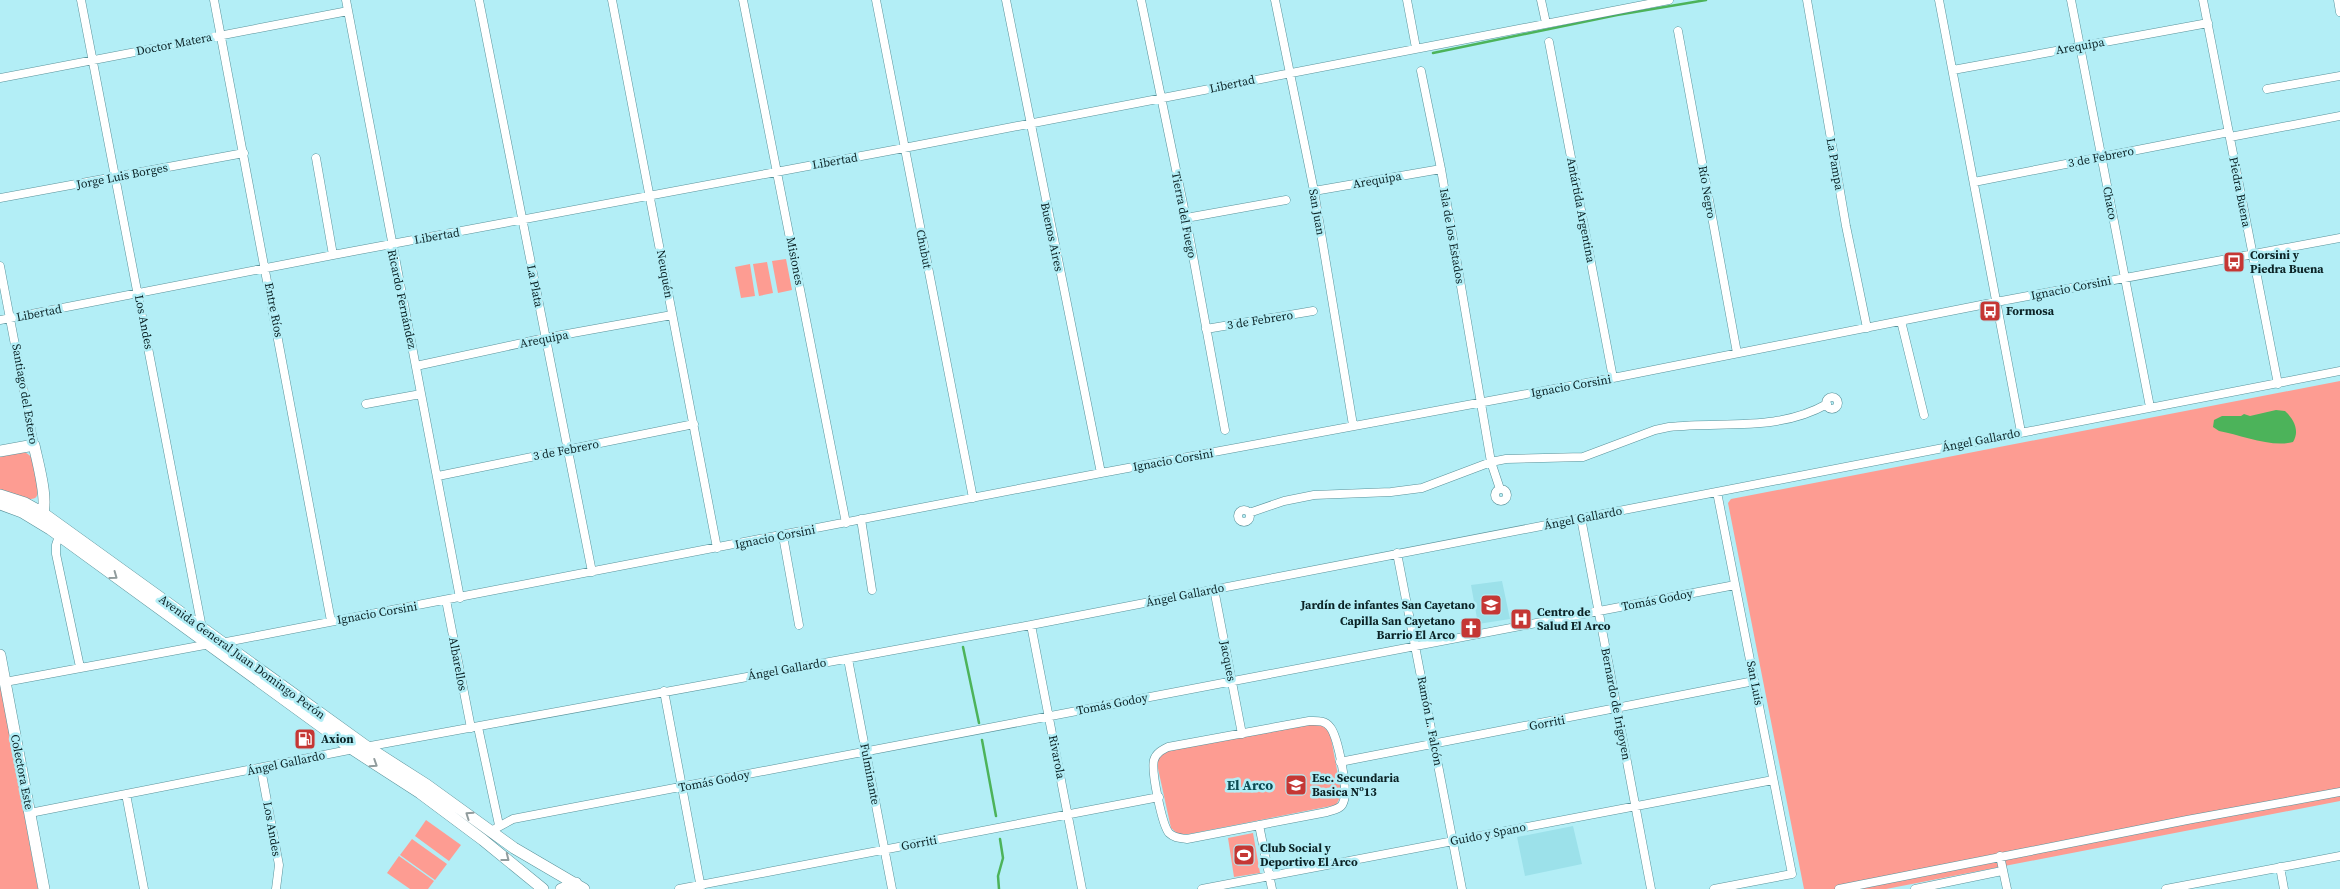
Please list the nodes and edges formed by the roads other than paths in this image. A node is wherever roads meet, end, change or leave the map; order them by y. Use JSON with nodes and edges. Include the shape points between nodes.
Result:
{"nodes":[{"id":1,"x":81,"y":0,"type":"edge"},
{"id":2,"x":214,"y":0,"type":"edge"},
{"id":3,"x":346,"y":0,"type":"edge"},
{"id":4,"x":479,"y":0,"type":"edge"},
{"id":5,"x":612,"y":0,"type":"edge"},
{"id":6,"x":743,"y":0,"type":"edge"},
{"id":7,"x":876,"y":0,"type":"edge"},
{"id":8,"x":1006,"y":0,"type":"edge"},
{"id":9,"x":1141,"y":0,"type":"edge"},
{"id":10,"x":1275,"y":0,"type":"edge"},
{"id":11,"x":1407,"y":0,"type":"edge"},
{"id":12,"x":1541,"y":0,"type":"edge"},
{"id":13,"x":1668,"y":0,"type":"edge"},
{"id":14,"x":1807,"y":0,"type":"edge"},
{"id":15,"x":1940,"y":0,"type":"edge"},
{"id":16,"x":2071,"y":0,"type":"edge"},
{"id":17,"x":2203,"y":0,"type":"edge"},
{"id":18,"x":2338,"y":0,"type":"edge"},
{"id":19,"x":348,"y":11,"type":"junction"},
{"id":20,"x":2340,"y":12,"type":"edge"},
{"id":21,"x":1546,"y":23,"type":"junction"},
{"id":22,"x":2208,"y":23,"type":"junction"},
{"id":23,"x":1678,"y":31,"type":"dead end"},
{"id":24,"x":221,"y":36,"type":"junction"},
{"id":25,"x":1549,"y":42,"type":"dead end"},
{"id":26,"x":2079,"y":46,"type":"junction"},
{"id":27,"x":1416,"y":48,"type":"junction"},
{"id":28,"x":93,"y":60,"type":"junction"},
{"id":29,"x":1953,"y":70,"type":"junction"},
{"id":30,"x":1422,"y":71,"type":"dead end"},
{"id":31,"x":1288,"y":72,"type":"junction"},
{"id":32,"x":2340,"y":76,"type":"edge"},
{"id":33,"x":0,"y":78,"type":"edge"},
{"id":34,"x":2267,"y":89,"type":"dead end"},
{"id":35,"x":1161,"y":99,"type":"junction"},
{"id":36,"x":2340,"y":116,"type":"edge"},
{"id":37,"x":1029,"y":124,"type":"junction"},
{"id":38,"x":2229,"y":134,"type":"junction"},
{"id":39,"x":904,"y":148,"type":"junction"},
{"id":40,"x":244,"y":153,"type":"junction"},
{"id":41,"x":2101,"y":157,"type":"junction"},
{"id":42,"x":316,"y":158,"type":"dead end"},
{"id":43,"x":1441,"y":169,"type":"junction"},
{"id":44,"x":778,"y":172,"type":"junction"},
{"id":45,"x":116,"y":177,"type":"junction"},
{"id":46,"x":1974,"y":182,"type":"junction"},
{"id":47,"x":1314,"y":191,"type":"junction"},
{"id":48,"x":651,"y":196,"type":"junction"},
{"id":49,"x":0,"y":198,"type":"edge"},
{"id":50,"x":1286,"y":200,"type":"dead end"},
{"id":51,"x":1186,"y":218,"type":"junction"},
{"id":52,"x":521,"y":221,"type":"junction"},
{"id":53,"x":2340,"y":238,"type":"edge"},
{"id":54,"x":391,"y":245,"type":"junction"},
{"id":55,"x":2252,"y":254,"type":"junction"},
{"id":56,"x":333,"y":255,"type":"junction"},
{"id":57,"x":0,"y":266,"type":"edge"},
{"id":58,"x":266,"y":268,"type":"junction"},
{"id":59,"x":2124,"y":278,"type":"junction"},
{"id":60,"x":138,"y":294,"type":"junction"},
{"id":61,"x":1996,"y":302,"type":"junction"},
{"id":62,"x":1313,"y":311,"type":"dead end"},
{"id":63,"x":672,"y":315,"type":"junction"},
{"id":64,"x":11,"y":318,"type":"junction"},
{"id":65,"x":0,"y":320,"type":"edge"},
{"id":66,"x":1901,"y":321,"type":"junction"},
{"id":67,"x":1866,"y":328,"type":"junction"},
{"id":68,"x":1206,"y":329,"type":"junction"},
{"id":69,"x":545,"y":338,"type":"junction"},
{"id":70,"x":1737,"y":353,"type":"junction"},
{"id":71,"x":416,"y":366,"type":"junction"},
{"id":72,"x":2340,"y":371,"type":"edge"},
{"id":73,"x":1613,"y":378,"type":"junction"},
{"id":74,"x":2278,"y":384,"type":"junction"},
{"id":75,"x":421,"y":394,"type":"junction"},
{"id":76,"x":1481,"y":402,"type":"junction"},
{"id":77,"x":366,"y":404,"type":"dead end"},
{"id":78,"x":1827,"y":404,"type":"dead end"},
{"id":79,"x":2150,"y":406,"type":"junction"},
{"id":80,"x":1924,"y":415,"type":"dead end"},
{"id":81,"x":694,"y":424,"type":"junction"},
{"id":82,"x":1353,"y":426,"type":"junction"},
{"id":83,"x":1225,"y":430,"type":"dead end"},
{"id":84,"x":2021,"y":432,"type":"junction"},
{"id":85,"x":34,"y":444,"type":"junction"},
{"id":86,"x":567,"y":450,"type":"junction"},
{"id":87,"x":0,"y":451,"type":"edge"},
{"id":88,"x":1491,"y":462,"type":"junction"},
{"id":89,"x":1101,"y":473,"type":"junction"},
{"id":90,"x":438,"y":476,"type":"junction"},
{"id":91,"x":1500,"y":489,"type":"dead end"},
{"id":92,"x":1717,"y":492,"type":"junction"},
{"id":93,"x":0,"y":495,"type":"edge"},
{"id":94,"x":973,"y":498,"type":"junction"},
{"id":95,"x":5,"y":505,"type":"edge"},
{"id":96,"x":1250,"y":513,"type":"dead end"},
{"id":97,"x":41,"y":517,"type":"junction"},
{"id":98,"x":1581,"y":518,"type":"junction"},
{"id":99,"x":861,"y":519,"type":"junction"},
{"id":100,"x":846,"y":522,"type":"junction"},
{"id":101,"x":59,"y":536,"type":"junction"},
{"id":102,"x":783,"y":536,"type":"junction"},
{"id":103,"x":717,"y":548,"type":"junction"},
{"id":104,"x":1397,"y":553,"type":"junction"},
{"id":105,"x":592,"y":572,"type":"junction"},
{"id":106,"x":1735,"y":585,"type":"junction"},
{"id":107,"x":1214,"y":589,"type":"junction"},
{"id":108,"x":872,"y":590,"type":"dead end"},
{"id":109,"x":460,"y":598,"type":"junction"},
{"id":110,"x":446,"y":600,"type":"junction"},
{"id":111,"x":1598,"y":611,"type":"junction"},
{"id":112,"x":331,"y":621,"type":"junction"},
{"id":113,"x":799,"y":625,"type":"dead end"},
{"id":114,"x":1031,"y":625,"type":"junction"},
{"id":115,"x":202,"y":628,"type":"junction"},
{"id":116,"x":222,"y":643,"type":"junction"},
{"id":117,"x":207,"y":644,"type":"junction"},
{"id":118,"x":1415,"y":646,"type":"junction"},
{"id":119,"x":0,"y":655,"type":"edge"},
{"id":120,"x":848,"y":659,"type":"junction"},
{"id":121,"x":80,"y":667,"type":"junction"},
{"id":122,"x":1754,"y":681,"type":"junction"},
{"id":123,"x":5,"y":682,"type":"junction"},
{"id":124,"x":1232,"y":682,"type":"junction"},
{"id":125,"x":664,"y":691,"type":"junction"},
{"id":126,"x":1617,"y":709,"type":"junction"},
{"id":127,"x":1049,"y":716,"type":"junction"},
{"id":128,"x":474,"y":727,"type":"junction"},
{"id":129,"x":1242,"y":734,"type":"junction"},
{"id":130,"x":1434,"y":745,"type":"junction"},
{"id":131,"x":366,"y":746,"type":"junction"},
{"id":132,"x":352,"y":749,"type":"junction"},
{"id":133,"x":866,"y":752,"type":"junction"},
{"id":134,"x":1340,"y":762,"type":"junction"},
{"id":135,"x":261,"y":768,"type":"junction"},
{"id":136,"x":1773,"y":780,"type":"junction"},
{"id":137,"x":682,"y":787,"type":"junction"},
{"id":138,"x":2340,"y":792,"type":"edge"},
{"id":139,"x":126,"y":794,"type":"junction"},
{"id":140,"x":1159,"y":796,"type":"junction"},
{"id":141,"x":1635,"y":806,"type":"junction"},
{"id":142,"x":30,"y":813,"type":"junction"},
{"id":143,"x":1068,"y":814,"type":"junction"},
{"id":144,"x":1260,"y":825,"type":"junction"},
{"id":145,"x":495,"y":828,"type":"junction"},
{"id":146,"x":1452,"y":841,"type":"junction"},
{"id":147,"x":884,"y":849,"type":"junction"},
{"id":148,"x":2000,"y":856,"type":"junction"},
{"id":149,"x":2340,"y":856,"type":"edge"},
{"id":150,"x":2280,"y":867,"type":"junction"},
{"id":151,"x":2002,"y":871,"type":"junction"},
{"id":152,"x":1270,"y":877,"type":"junction"},
{"id":153,"x":580,"y":886,"type":"edge"},
{"id":154,"x":2192,"y":886,"type":"edge"},
{"id":155,"x":701,"y":887,"type":"edge"},
{"id":156,"x":44,"y":889,"type":"edge"},
{"id":157,"x":144,"y":889,"type":"edge"},
{"id":158,"x":276,"y":889,"type":"edge"},
{"id":159,"x":542,"y":889,"type":"edge"},
{"id":160,"x":561,"y":889,"type":"edge"},
{"id":161,"x":679,"y":889,"type":"edge"},
{"id":162,"x":892,"y":889,"type":"edge"},
{"id":163,"x":1082,"y":889,"type":"edge"},
{"id":164,"x":1202,"y":889,"type":"edge"},
{"id":165,"x":1272,"y":889,"type":"edge"},
{"id":166,"x":1462,"y":889,"type":"edge"},
{"id":167,"x":1651,"y":889,"type":"edge"},
{"id":168,"x":1714,"y":889,"type":"edge"},
{"id":169,"x":1839,"y":889,"type":"edge"},
{"id":170,"x":1915,"y":889,"type":"edge"},
{"id":171,"x":2007,"y":889,"type":"edge"},
{"id":172,"x":2166,"y":889,"type":"edge"},
{"id":173,"x":2284,"y":889,"type":"edge"}],
"edges":[{"from":1,"to":28,"type":"street","name":"Los Andes"},
{"from":2,"to":24,"type":"street","name":"Entre Ríos"},
{"from":3,"to":19,"type":"street","name":"Ricardo Fernández"},
{"from":4,"to":52,"type":"street","name":"La Plata"},
{"from":5,"to":48,"type":"street","name":"Neuquén"},
{"from":6,"to":44,"type":"street","name":"Misiones"},
{"from":7,"to":39,"type":"street","name":"Chubut"},
{"from":8,"to":37,"type":"street","name":"Buenos Aires"},
{"from":9,"to":35,"type":"street","name":"Tierra del Fuego"},
{"from":10,"to":31,"type":"street","name":"San Juan"},
{"from":11,"to":27,"type":"street"},
{"from":12,"to":21,"type":"street"},
{"from":13,"to":21,"type":"street","name":"Libertad"},
{"from":14,"to":67,"type":"street","name":"La Pampa"},
{"from":15,"to":29,"type":"street"},
{"from":16,"to":26,"type":"street","name":"Chaco"},
{"from":17,"to":22,"type":"street","name":"Piedra Buena"},
{"from":18,"to":20,"type":"street"},
{"from":19,"to":24,"type":"street","name":"Doctor Matera"},
{"from":19,"to":54,"type":"street","name":"Ricardo Fernández"},
{"from":21,"to":27,"type":"street","name":"Libertad"},
{"from":22,"to":26,"type":"street","name":"Arequipa"},
{"from":22,"to":38,"type":"street","name":"Piedra Buena"},
{"from":23,"to":70,"type":"street","name":"Río Negro"},
{"from":24,"to":28,"type":"street","name":"Doctor Matera"},
{"from":24,"to":40,"type":"street","name":"Entre Ríos"},
{"from":25,"to":73,"type":"street","name":"Antártida Argentina"},
{"from":26,"to":29,"type":"street","name":"Arequipa"},
{"from":26,"to":41,"type":"street","name":"Chaco"},
{"from":27,"to":31,"type":"street","name":"Libertad"},
{"from":28,"to":33,"type":"street","name":"Doctor Matera"},
{"from":28,"to":45,"type":"street","name":"Los Andes"},
{"from":29,"to":46,"type":"street"},
{"from":30,"to":43,"type":"street","name":"Isla de los Estados"},
{"from":31,"to":35,"type":"street","name":"Libertad"},
{"from":31,"to":47,"type":"street","name":"San Juan"},
{"from":32,"to":34,"type":"street"},
{"from":35,"to":37,"type":"street","name":"Libertad"},
{"from":35,"to":51,"type":"street","name":"Tierra del Fuego"},
{"from":36,"to":38,"type":"street","name":"3 de Febrero"},
{"from":37,"to":39,"type":"street","name":"Libertad"},
{"from":37,"to":89,"type":"street","name":"Buenos Aires"},
{"from":38,"to":41,"type":"street","name":"3 de Febrero"},
{"from":38,"to":55,"type":"street","name":"Piedra Buena"},
{"from":39,"to":44,"type":"street","name":"Libertad"},
{"from":39,"to":94,"type":"street","name":"Chubut"},
{"from":40,"to":45,"type":"street","name":"Jorge Luis Borges"},
{"from":40,"to":58,"type":"street","name":"Entre Ríos"},
{"from":41,"to":46,"type":"street","name":"3 de Febrero"},
{"from":41,"to":59,"type":"street","name":"Chaco"},
{"from":42,"to":56,"type":"street"},
{"from":43,"to":47,"type":"street","name":"Arequipa"},
{"from":43,"to":76,"type":"street","name":"Isla de los Estados"},
{"from":44,"to":48,"type":"street","name":"Libertad"},
{"from":44,"to":100,"type":"street","name":"Misiones"},
{"from":45,"to":49,"type":"street","name":"Jorge Luis Borges"},
{"from":45,"to":60,"type":"street","name":"Los Andes"},
{"from":46,"to":61,"type":"street"},
{"from":47,"to":82,"type":"street","name":"San Juan"},
{"from":48,"to":52,"type":"street","name":"Libertad"},
{"from":48,"to":63,"type":"street","name":"Neuquén"},
{"from":50,"to":51,"type":"street"},
{"from":51,"to":68,"type":"street","name":"Tierra del Fuego"},
{"from":52,"to":54,"type":"street","name":"Libertad"},
{"from":52,"to":69,"type":"street","name":"La Plata"},
{"from":53,"to":55,"type":"street","name":"Ignacio Corsini"},
{"from":54,"to":56,"type":"street","name":"Libertad"},
{"from":54,"to":71,"type":"street","name":"Ricardo Fernández"},
{"from":55,"to":59,"type":"street","name":"Ignacio Corsini"},
{"from":55,"to":74,"type":"street","name":"Piedra Buena"},
{"from":56,"to":58,"type":"street","name":"Libertad"},
{"from":57,"to":64,"type":"street","name":"Santiago del Estero"},
{"from":58,"to":60,"type":"street","name":"Libertad"},
{"from":58,"to":112,"type":"street","name":"Entre Ríos"},
{"from":59,"to":61,"type":"street","name":"Ignacio Corsini"},
{"from":59,"to":79,"type":"street","name":"Chaco"},
{"from":60,"to":64,"type":"street","name":"Libertad"},
{"from":60,"to":115,"type":"street","name":"Los Andes"},
{"from":61,"to":66,"type":"street","name":"Ignacio Corsini"},
{"from":61,"to":84,"type":"street"},
{"from":62,"to":68,"type":"street","name":"3 de Febrero"},
{"from":63,"to":69,"type":"street","name":"Arequipa"},
{"from":63,"to":81,"type":"street","name":"Neuquén"},
{"from":64,"to":65,"type":"street","name":"Libertad"},
{"from":64,"to":85,"type":"street","name":"Santiago del Estero"},
{"from":66,"to":67,"type":"street","name":"Ignacio Corsini"},
{"from":66,"to":80,"type":"street"},
{"from":67,"to":70,"type":"street","name":"Ignacio Corsini"},
{"from":68,"to":83,"type":"street","name":"Tierra del Fuego"},
{"from":69,"to":71,"type":"street","name":"Arequipa"},
{"from":69,"to":86,"type":"street","name":"La Plata"},
{"from":70,"to":73,"type":"street","name":"Ignacio Corsini"},
{"from":71,"to":75,"type":"street","name":"Ricardo Fernández"},
{"from":72,"to":74,"type":"street","name":"Ángel Gallardo"},
{"from":73,"to":76,"type":"street","name":"Ignacio Corsini"},
{"from":74,"to":79,"type":"street","name":"Ángel Gallardo"},
{"from":75,"to":77,"type":"street"},
{"from":75,"to":90,"type":"street","name":"Ricardo Fernández"},
{"from":76,"to":82,"type":"street","name":"Ignacio Corsini"},
{"from":76,"to":88,"type":"street","name":"Isla de los Estados"},
{"from":78,"to":88,"type":"street","via":[[1812,413],[1785,420],[1754,424],[1700,424],[1655,430],[1583,456]]},
{"from":79,"to":84,"type":"street","name":"Ángel Gallardo"},
{"from":81,"to":86,"type":"street","name":"3 de Febrero"},
{"from":81,"to":103,"type":"street","name":"Neuquén"},
{"from":82,"to":89,"type":"street","name":"Ignacio Corsini"},
{"from":84,"to":92,"type":"street","name":"Ángel Gallardo"},
{"from":85,"to":87,"type":"main road"},
{"from":85,"to":97,"type":"main road","name":"Santiago del Estero","via":[[44,496]]},
{"from":86,"to":90,"type":"street","name":"3 de Febrero"},
{"from":86,"to":105,"type":"street","name":"La Plata"},
{"from":88,"to":91,"type":"street","name":"Isla de los Estados"},
{"from":88,"to":96,"type":"street","via":[[1412,490],[1314,495],[1276,503]]},
{"from":89,"to":94,"type":"street","name":"Ignacio Corsini"},
{"from":90,"to":109,"type":"street","name":"Ricardo Fernández"},
{"from":92,"to":98,"type":"street","name":"Ángel Gallardo"},
{"from":92,"to":106,"type":"street","name":"San Luis"},
{"from":93,"to":95,"type":"main road","name":"Avenida General Juan Domingo Perón"},
{"from":94,"to":99,"type":"street","name":"Ignacio Corsini"},
{"from":95,"to":97,"type":"main road","name":"Avenida General Juan Domingo Perón"},
{"from":97,"to":101,"type":"main road","name":"Avenida General Juan Domingo Perón"},
{"from":97,"to":115,"type":"main road","name":"Avenida General Juan Domingo Perón"},
{"from":98,"to":104,"type":"street","name":"Ángel Gallardo"},
{"from":98,"to":111,"type":"street","name":"Bernardo de Irigoyen"},
{"from":99,"to":100,"type":"street","name":"Ignacio Corsini"},
{"from":99,"to":108,"type":"street"},
{"from":100,"to":102,"type":"street","name":"Ignacio Corsini"},
{"from":101,"to":117,"type":"main road","name":"Avenida General Juan Domingo Perón","one_way":true},
{"from":101,"to":121,"type":"street","via":[[56,554]]},
{"from":102,"to":103,"type":"street","name":"Ignacio Corsini"},
{"from":102,"to":113,"type":"street"},
{"from":103,"to":105,"type":"street","name":"Ignacio Corsini"},
{"from":104,"to":107,"type":"street","name":"Ángel Gallardo"},
{"from":104,"to":118,"type":"street","name":"Ramón L. Falcón"},
{"from":105,"to":109,"type":"street","name":"Ignacio Corsini"},
{"from":106,"to":111,"type":"street","name":"Tomás Godoy"},
{"from":106,"to":122,"type":"street","name":"San Luis"},
{"from":107,"to":114,"type":"street","name":"Ángel Gallardo"},
{"from":107,"to":124,"type":"street","name":"Jacques"},
{"from":109,"to":110,"type":"street","name":"Ignacio Corsini"},
{"from":110,"to":112,"type":"street","name":"Ignacio Corsini"},
{"from":110,"to":128,"type":"street","name":"Albarellos"},
{"from":111,"to":118,"type":"street","name":"Tomás Godoy"},
{"from":111,"to":126,"type":"street","name":"Bernardo de Irigoyen"},
{"from":112,"to":116,"type":"street","name":"Ignacio Corsini"},
{"from":114,"to":120,"type":"street","name":"Ángel Gallardo"},
{"from":114,"to":127,"type":"street","name":"Rivarola"},
{"from":115,"to":116,"type":"main road","name":"Avenida General Juan Domingo Perón"},
{"from":115,"to":117,"type":"street","name":"Los Andes"},
{"from":116,"to":117,"type":"street","name":"Ignacio Corsini"},
{"from":116,"to":131,"type":"main road","name":"Avenida General Juan Domingo Perón"},
{"from":117,"to":121,"type":"street","name":"Ignacio Corsini"},
{"from":117,"to":132,"type":"main road","name":"Avenida General Juan Domingo Perón"},
{"from":118,"to":124,"type":"street","name":"Tomás Godoy"},
{"from":118,"to":130,"type":"street","name":"Ramón L. Falcón"},
{"from":119,"to":123,"type":"main road","name":"Colectora Este"},
{"from":120,"to":125,"type":"street","name":"Ángel Gallardo"},
{"from":120,"to":133,"type":"street","name":"Fulminante"},
{"from":121,"to":123,"type":"street","name":"Ignacio Corsini"},
{"from":122,"to":126,"type":"street","name":"Gorriti"},
{"from":122,"to":136,"type":"street","name":"San Luis"},
{"from":123,"to":142,"type":"main road","name":"Colectora Este"},
{"from":124,"to":127,"type":"street","name":"Tomás Godoy"},
{"from":124,"to":129,"type":"street","name":"Jacques"},
{"from":125,"to":128,"type":"street","name":"Ángel Gallardo"},
{"from":125,"to":137,"type":"street"},
{"from":126,"to":130,"type":"street","name":"Gorriti"},
{"from":126,"to":141,"type":"street","name":"Bernardo de Irigoyen"},
{"from":127,"to":133,"type":"street","name":"Tomás Godoy"},
{"from":127,"to":143,"type":"street","name":"Rivarola"},
{"from":128,"to":131,"type":"street","name":"Ángel Gallardo"},
{"from":128,"to":145,"type":"street","name":"Albarellos"},
{"from":129,"to":134,"type":"street","via":[[1320,721],[1335,733]]},
{"from":129,"to":140,"type":"street","via":[[1168,747],[1158,752],[1154,770]]},
{"from":130,"to":134,"type":"street","name":"Gorriti"},
{"from":130,"to":146,"type":"street","name":"Ramón L. Falcón"},
{"from":131,"to":132,"type":"street","name":"Ángel Gallardo"},
{"from":145,"to":131,"type":"main road","name":"Avenida General Juan Domingo Perón","one_way":true},
{"from":132,"to":135,"type":"street","name":"Ángel Gallardo"},
{"from":132,"to":159,"type":"main road","name":"Avenida General Juan Domingo Perón","one_way":true,"via":[[484,840]]},
{"from":133,"to":137,"type":"street","name":"Tomás Godoy"},
{"from":133,"to":147,"type":"street","name":"Fulminante"},
{"from":134,"to":144,"type":"street","via":[[1346,792],[1339,808]]},
{"from":135,"to":139,"type":"street","name":"Ángel Gallardo"},
{"from":135,"to":158,"type":"street","name":"Los Andes","via":[[278,865]]},
{"from":136,"to":141,"type":"street","name":"Guido y Spano"},
{"from":136,"to":168,"type":"street","name":"San Luis","via":[[1792,874]]},
{"from":137,"to":145,"type":"street","name":"Tomás Godoy","via":[[512,819]]},
{"from":137,"to":155,"type":"street"},
{"from":138,"to":148,"type":"street"},
{"from":139,"to":142,"type":"street","name":"Ángel Gallardo"},
{"from":139,"to":157,"type":"street"},
{"from":140,"to":143,"type":"street","name":"Gorriti"},
{"from":140,"to":144,"type":"street","via":[[1166,828],[1176,838],[1187,839]]},
{"from":141,"to":146,"type":"street","name":"Guido y Spano"},
{"from":141,"to":167,"type":"street","name":"Bernardo de Irigoyen"},
{"from":142,"to":156,"type":"main road","name":"Colectora Este"},
{"from":143,"to":147,"type":"street","name":"Gorriti"},
{"from":143,"to":163,"type":"street","name":"Rivarola"},
{"from":144,"to":152,"type":"street"},
{"from":145,"to":153,"type":"main road","name":"Avenida General Juan Domingo Perón","via":[[514,848]]},
{"from":146,"to":152,"type":"street","name":"Guido y Spano"},
{"from":146,"to":166,"type":"street","name":"Ramón L. Falcón"},
{"from":147,"to":155,"type":"street","name":"Gorriti"},
{"from":147,"to":162,"type":"street","name":"Fulminante"},
{"from":148,"to":151,"type":"street"},
{"from":148,"to":169,"type":"street"},
{"from":149,"to":150,"type":"street"},
{"from":150,"to":154,"type":"street"},
{"from":150,"to":173,"type":"street"},
{"from":151,"to":170,"type":"street"},
{"from":151,"to":171,"type":"street"},
{"from":152,"to":164,"type":"street","name":"Guido y Spano"},
{"from":152,"to":165,"type":"street"},
{"from":153,"to":160,"type":"main road"},
{"from":154,"to":172,"type":"street"},
{"from":155,"to":161,"type":"street","name":"Gorriti"}]}
